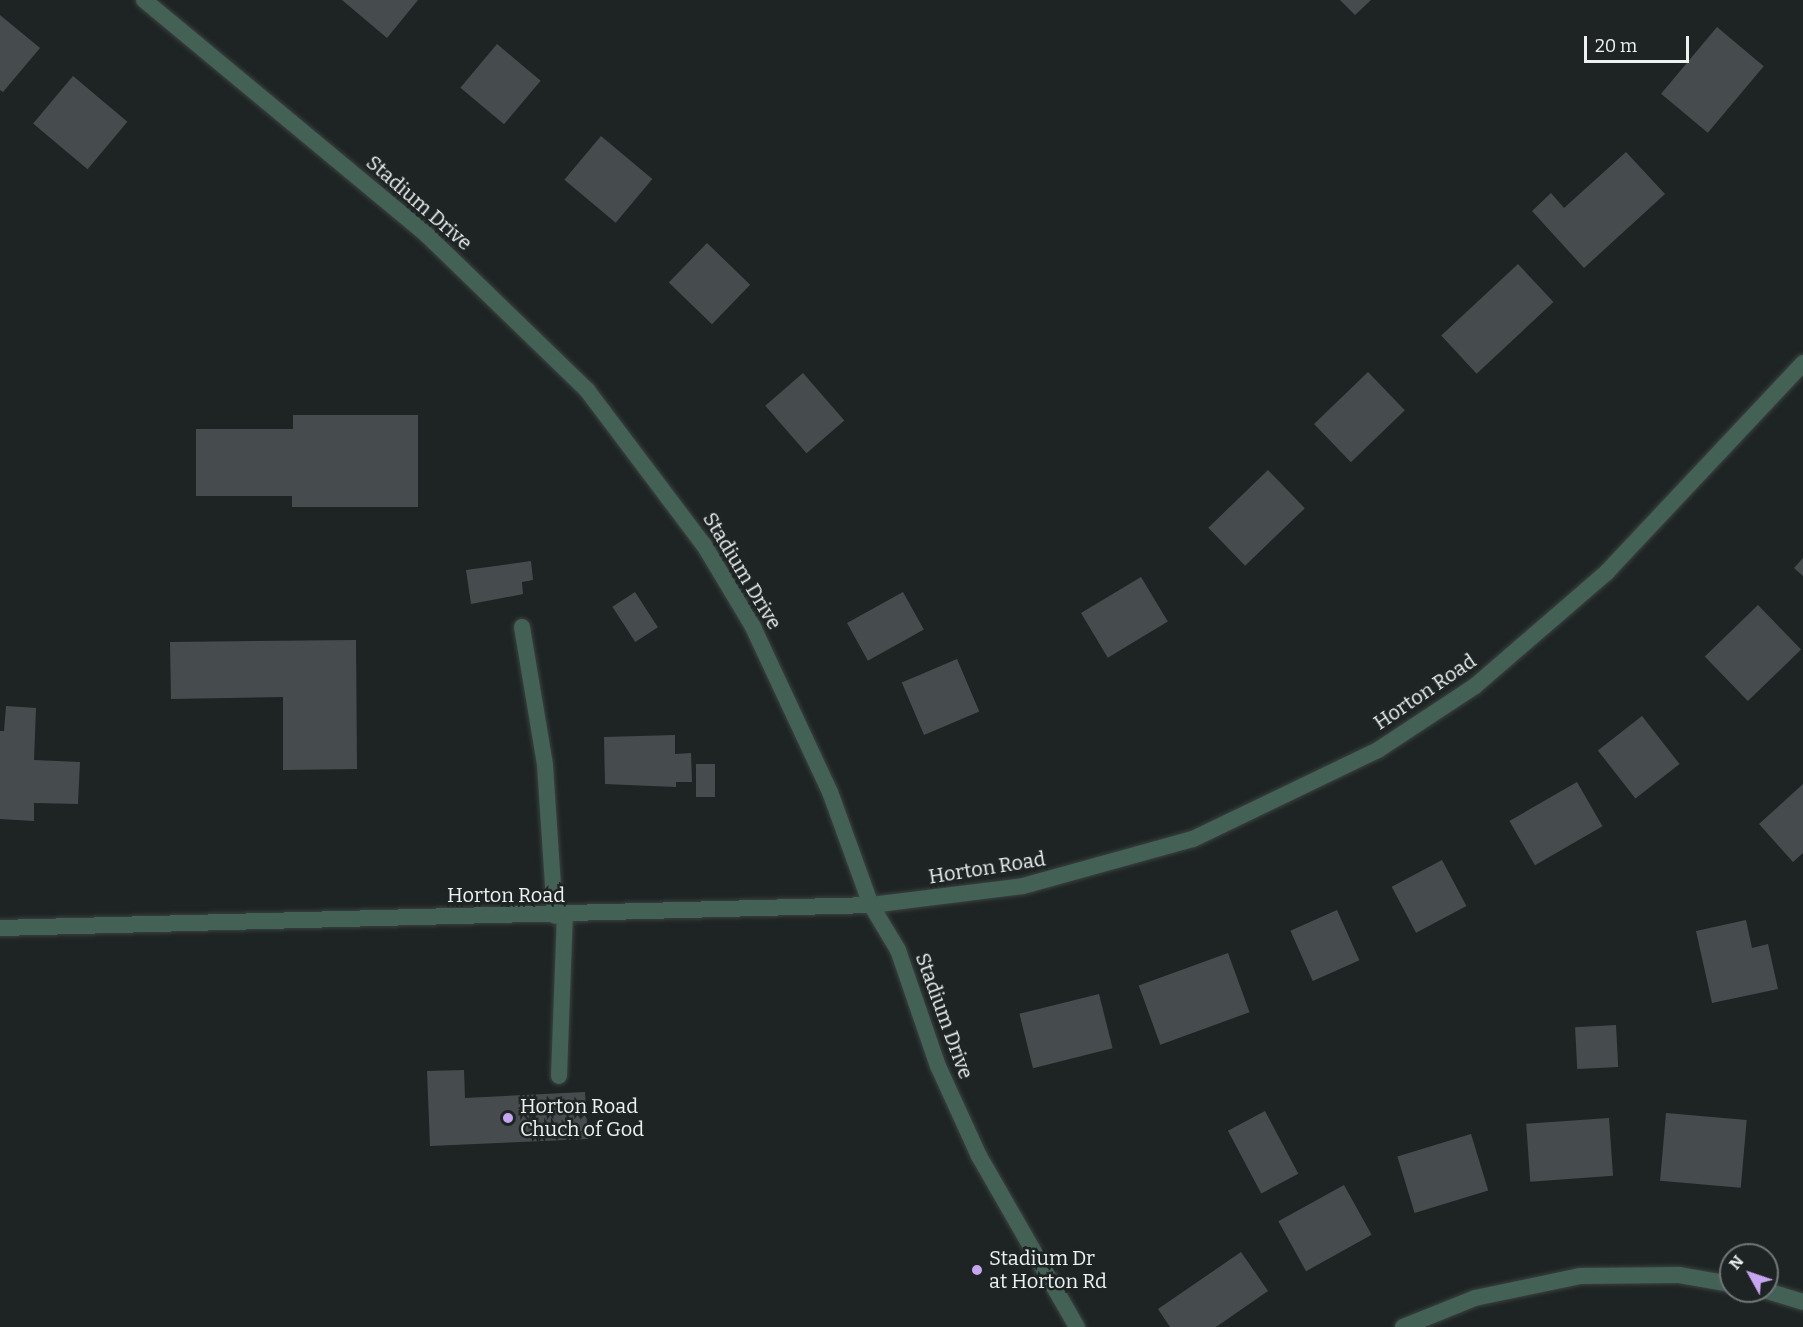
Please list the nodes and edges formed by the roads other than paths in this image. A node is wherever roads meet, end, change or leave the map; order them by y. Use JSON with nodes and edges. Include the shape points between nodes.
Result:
{"nodes":[{"id":1,"x":144,"y":0,"type":"edge"},
{"id":2,"x":1803,"y":363,"type":"edge"},
{"id":3,"x":522,"y":627,"type":"dead end"},
{"id":4,"x":872,"y":905,"type":"junction"},
{"id":5,"x":560,"y":916,"type":"junction"},
{"id":6,"x":0,"y":928,"type":"edge"},
{"id":7,"x":559,"y":1076,"type":"dead end"},
{"id":8,"x":1719,"y":1282,"type":"edge"},
{"id":9,"x":1779,"y":1295,"type":"edge"},
{"id":10,"x":1803,"y":1302,"type":"edge"},
{"id":11,"x":1077,"y":1327,"type":"edge"},
{"id":12,"x":1403,"y":1327,"type":"edge"}],
"edges":[{"from":1,"to":4,"type":"street","name":"Stadium Drive","via":[[427,235],[587,390],[704,545],[753,627],[830,792]]},
{"from":2,"to":4,"type":"street","name":"Horton Road","via":[[1607,572],[1543,631],[1475,686],[1378,750],[1296,794],[1161,849],[1023,886]]},
{"from":3,"to":5,"type":"street","via":[[545,765]]},
{"from":4,"to":5,"type":"street","name":"Horton Road"},
{"from":4,"to":11,"type":"street","name":"Stadium Drive","via":[[898,950],[938,1066],[979,1156]]},
{"from":5,"to":6,"type":"street","name":"Horton Road"},
{"from":5,"to":7,"type":"street"},
{"from":8,"to":12,"type":"street","via":[[1679,1275],[1580,1276],[1475,1298]]},
{"from":9,"to":10,"type":"street"}]}
